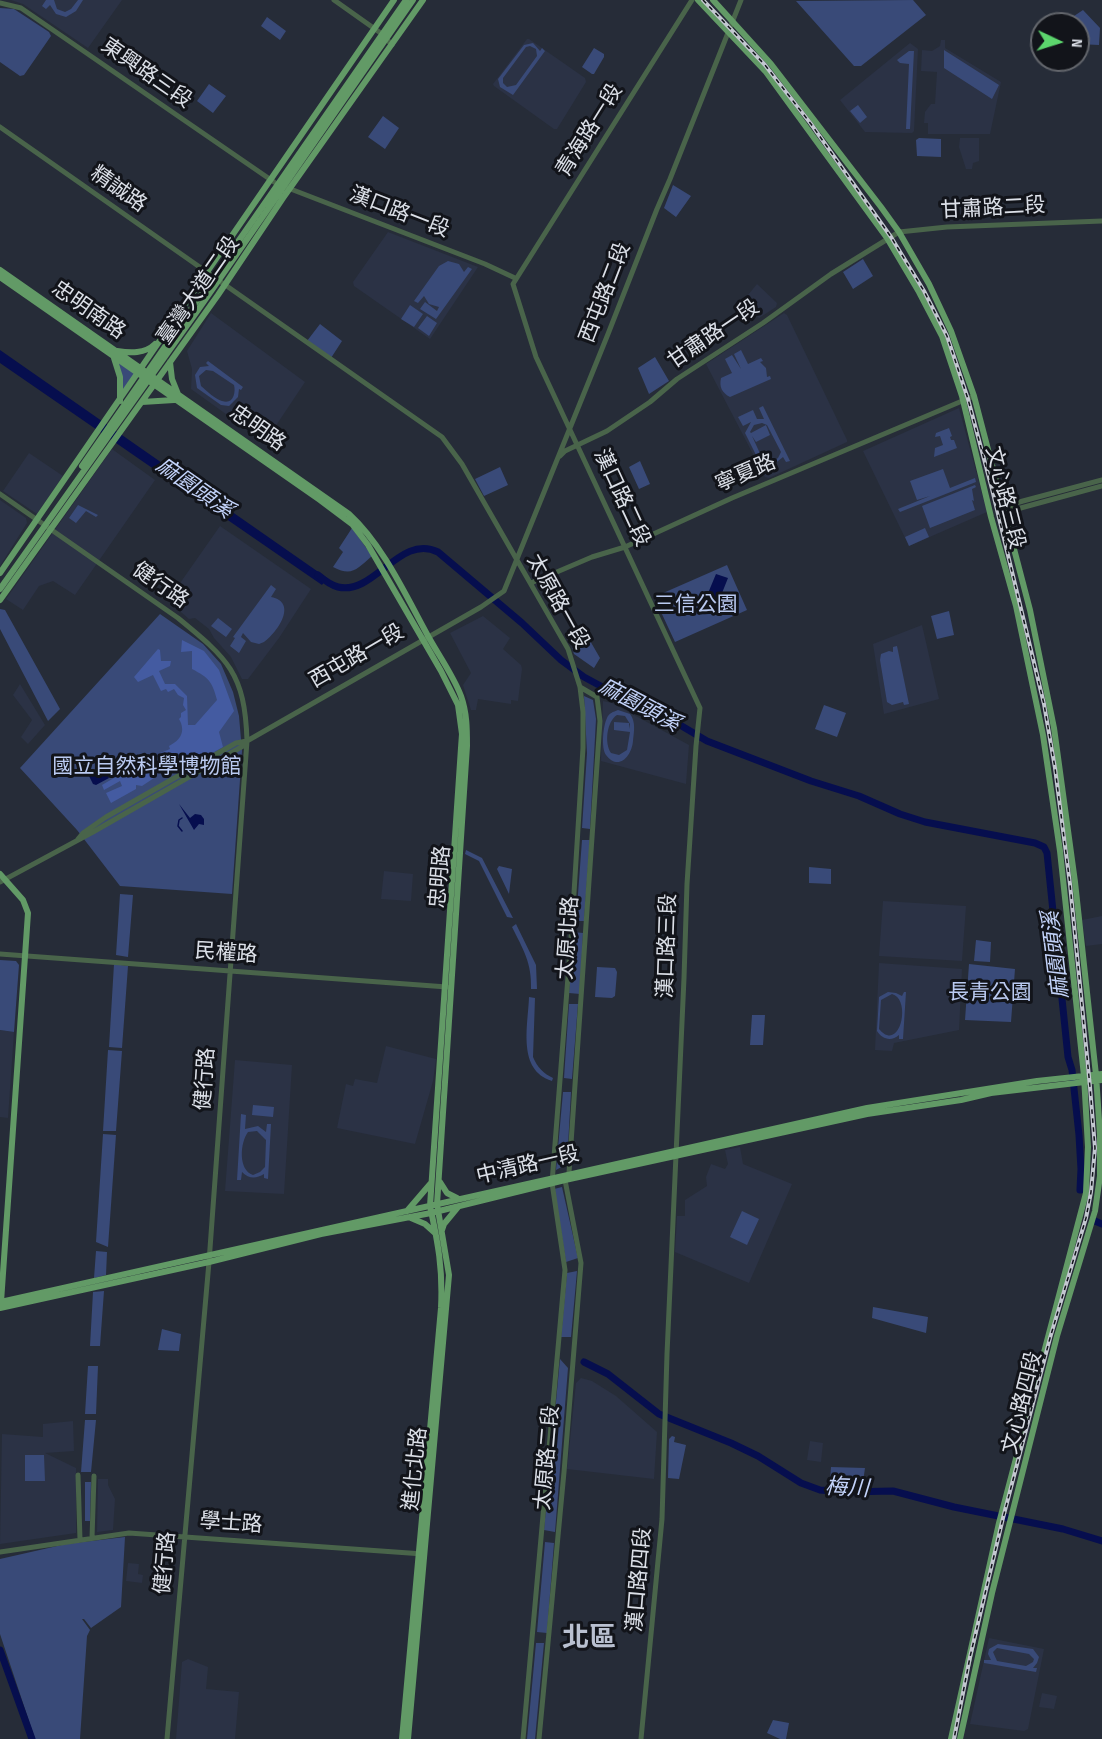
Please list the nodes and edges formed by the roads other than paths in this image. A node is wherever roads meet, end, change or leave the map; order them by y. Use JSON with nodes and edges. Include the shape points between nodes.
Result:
{"nodes":[{"id":1,"x":334,"y":0,"type":"edge"},
{"id":2,"x":394,"y":0,"type":"edge"},
{"id":3,"x":406,"y":0,"type":"edge"},
{"id":4,"x":413,"y":0,"type":"edge"},
{"id":5,"x":423,"y":0,"type":"edge"},
{"id":6,"x":692,"y":0,"type":"edge"},
{"id":7,"x":698,"y":0,"type":"edge"},
{"id":8,"x":713,"y":0,"type":"edge"},
{"id":9,"x":741,"y":0,"type":"edge"},
{"id":10,"x":0,"y":3,"type":"edge"},
{"id":11,"x":732,"y":22,"type":"junction"},
{"id":12,"x":374,"y":28,"type":"junction"},
{"id":13,"x":729,"y":31,"type":"junction"},
{"id":14,"x":384,"y":35,"type":"junction"},
{"id":15,"x":392,"y":45,"type":"junction"},
{"id":16,"x":0,"y":127,"type":"edge"},
{"id":17,"x":271,"y":180,"type":"junction"},
{"id":18,"x":280,"y":186,"type":"junction"},
{"id":19,"x":290,"y":189,"type":"junction"},
{"id":20,"x":1102,"y":221,"type":"edge"},
{"id":21,"x":899,"y":232,"type":"junction"},
{"id":22,"x":887,"y":238,"type":"junction"},
{"id":23,"x":0,"y":270,"type":"edge"},
{"id":24,"x":206,"y":273,"type":"junction"},
{"id":25,"x":0,"y":277,"type":"edge"},
{"id":26,"x":515,"y":278,"type":"junction"},
{"id":27,"x":216,"y":279,"type":"junction"},
{"id":28,"x":224,"y":285,"type":"junction"},
{"id":29,"x":166,"y":333,"type":"junction"},
{"id":30,"x":114,"y":354,"type":"junction"},
{"id":31,"x":170,"y":362,"type":"junction"},
{"id":32,"x":147,"y":377,"type":"junction"},
{"id":33,"x":974,"y":396,"type":"junction"},
{"id":34,"x":177,"y":397,"type":"junction"},
{"id":35,"x":120,"y":401,"type":"junction"},
{"id":36,"x":963,"y":401,"type":"junction"},
{"id":37,"x":142,"y":402,"type":"junction"},
{"id":38,"x":115,"y":423,"type":"junction"},
{"id":39,"x":570,"y":429,"type":"junction"},
{"id":40,"x":102,"y":441,"type":"junction"},
{"id":41,"x":578,"y":445,"type":"junction"},
{"id":42,"x":559,"y":457,"type":"junction"},
{"id":43,"x":1102,"y":480,"type":"edge"},
{"id":44,"x":1102,"y":486,"type":"edge"},
{"id":45,"x":0,"y":494,"type":"edge"},
{"id":46,"x":1004,"y":512,"type":"junction"},
{"id":47,"x":44,"y":524,"type":"junction"},
{"id":48,"x":625,"y":547,"type":"junction"},
{"id":49,"x":517,"y":561,"type":"junction"},
{"id":50,"x":0,"y":573,"type":"edge"},
{"id":51,"x":0,"y":582,"type":"edge"},
{"id":52,"x":531,"y":583,"type":"junction"},
{"id":53,"x":0,"y":589,"type":"edge"},
{"id":54,"x":498,"y":596,"type":"joint"},
{"id":55,"x":0,"y":600,"type":"edge"},
{"id":56,"x":425,"y":637,"type":"junction"},
{"id":57,"x":580,"y":687,"type":"junction"},
{"id":58,"x":697,"y":737,"type":"joint"},
{"id":59,"x":247,"y":741,"type":"junction"},
{"id":60,"x":2,"y":879,"type":"edge"},
{"id":61,"x":0,"y":954,"type":"edge"},
{"id":62,"x":25,"y":956,"type":"junction"},
{"id":63,"x":230,"y":971,"type":"junction"},
{"id":64,"x":447,"y":987,"type":"junction"},
{"id":65,"x":1099,"y":1077,"type":"edge"},
{"id":66,"x":1080,"y":1079,"type":"junction"},
{"id":67,"x":675,"y":1153,"type":"junction"},
{"id":68,"x":439,"y":1176,"type":"junction"},
{"id":69,"x":567,"y":1177,"type":"junction"},
{"id":70,"x":552,"y":1180,"type":"junction"},
{"id":71,"x":431,"y":1182,"type":"junction"},
{"id":72,"x":458,"y":1199,"type":"junction"},
{"id":73,"x":433,"y":1205,"type":"junction"},
{"id":74,"x":458,"y":1207,"type":"junction"},
{"id":75,"x":435,"y":1213,"type":"junction"},
{"id":76,"x":409,"y":1214,"type":"junction"},
{"id":77,"x":439,"y":1233,"type":"junction"},
{"id":78,"x":210,"y":1254,"type":"junction"},
{"id":79,"x":209,"y":1262,"type":"junction"},
{"id":80,"x":0,"y":1302,"type":"edge"},
{"id":81,"x":0,"y":1308,"type":"edge"},
{"id":82,"x":78,"y":1475,"type":"dead end"},
{"id":83,"x":94,"y":1476,"type":"dead end"},
{"id":84,"x":184,"y":1537,"type":"junction"},
{"id":85,"x":92,"y":1538,"type":"junction"},
{"id":86,"x":81,"y":1540,"type":"junction"},
{"id":87,"x":0,"y":1552,"type":"edge"},
{"id":88,"x":421,"y":1554,"type":"junction"},
{"id":89,"x":167,"y":1739,"type":"edge"},
{"id":90,"x":402,"y":1739,"type":"edge"},
{"id":91,"x":408,"y":1739,"type":"edge"},
{"id":92,"x":523,"y":1739,"type":"edge"},
{"id":93,"x":539,"y":1739,"type":"edge"},
{"id":94,"x":641,"y":1739,"type":"edge"},
{"id":95,"x":951,"y":1739,"type":"edge"},
{"id":96,"x":960,"y":1739,"type":"edge"}],
"edges":[{"from":1,"to":12,"type":"street"},
{"from":2,"to":12,"type":"main road","name":"臺灣大道二段"},
{"from":3,"to":14,"type":"main road","name":"臺灣大道二段"},
{"from":4,"to":14,"type":"main road","name":"臺灣大道二段"},
{"from":5,"to":15,"type":"main road","name":"臺灣大道二段"},
{"from":6,"to":26,"type":"street","name":"青海路一段"},
{"from":7,"to":13,"type":"main road","name":"文心路三段"},
{"from":8,"to":11,"type":"main road","name":"文心路三段"},
{"from":9,"to":11,"type":"street","name":"西屯路二段"},
{"from":10,"to":17,"type":"street","name":"東興路三段","via":[[21,8]]},
{"from":11,"to":13,"type":"street","name":"西屯路二段"},
{"from":11,"to":21,"type":"main road","name":"文心路三段","via":[[771,64]]},
{"from":12,"to":14,"type":"street"},
{"from":12,"to":17,"type":"main road","name":"臺灣大道二段"},
{"from":13,"to":22,"type":"main road","name":"文心路三段","via":[[776,84]]},
{"from":13,"to":39,"type":"street","name":"西屯路二段"},
{"from":14,"to":15,"type":"street"},
{"from":14,"to":18,"type":"main road","name":"臺灣大道二段"},
{"from":15,"to":19,"type":"main road","name":"臺灣大道二段"},
{"from":16,"to":24,"type":"street","name":"精誠路"},
{"from":17,"to":18,"type":"street","name":"漢口路一段"},
{"from":17,"to":24,"type":"main road","name":"臺灣大道二段"},
{"from":18,"to":19,"type":"street","name":"漢口路一段"},
{"from":18,"to":27,"type":"main road","name":"臺灣大道二段"},
{"from":19,"to":26,"type":"street","name":"漢口路一段"},
{"from":19,"to":28,"type":"main road","name":"臺灣大道二段"},
{"from":20,"to":21,"type":"street","name":"甘肅路二段"},
{"from":21,"to":22,"type":"street","name":"甘肅路二段"},
{"from":21,"to":33,"type":"main road","name":"文心路三段","via":[[951,331]]},
{"from":22,"to":36,"type":"main road","name":"文心路三段","via":[[942,336]]},
{"from":22,"to":41,"type":"street","name":"甘肅路一段","via":[[677,379],[607,431]]},
{"from":23,"to":30,"type":"main road","name":"忠明南路"},
{"from":24,"to":27,"type":"street","name":"精誠路"},
{"from":24,"to":29,"type":"main road","name":"臺灣大道二段"},
{"from":25,"to":30,"type":"main road","name":"忠明南路"},
{"from":26,"to":39,"type":"street","name":"漢口路二段","via":[[513,284],[536,357]]},
{"from":27,"to":28,"type":"street","name":"太原路一段"},
{"from":27,"to":32,"type":"main road","name":"臺灣大道二段"},
{"from":28,"to":31,"type":"main road","name":"臺灣大道二段"},
{"from":28,"to":49,"type":"street","name":"太原路一段","via":[[442,438],[462,464]]},
{"from":29,"to":30,"type":"main road","via":[[152,347]]},
{"from":29,"to":32,"type":"main road","name":"臺灣大道二段"},
{"from":30,"to":32,"type":"main road","name":"忠明南路"},
{"from":30,"to":35,"type":"main road","via":[[120,377]]},
{"from":31,"to":32,"type":"main road","name":"臺灣大道二段"},
{"from":31,"to":34,"type":"main road"},
{"from":32,"to":34,"type":"main road","name":"忠明路"},
{"from":32,"to":35,"type":"main road","name":"臺灣大道二段"},
{"from":32,"to":37,"type":"main road","name":"臺灣大道二段"},
{"from":32,"to":38,"type":"main road","name":"臺灣大道二段"},
{"from":33,"to":36,"type":"street","name":"寧夏路"},
{"from":33,"to":46,"type":"main road","name":"文心路三段"},
{"from":34,"to":37,"type":"main road"},
{"from":34,"to":56,"type":"main road","name":"忠明路","via":[[361,525]]},
{"from":35,"to":38,"type":"main road","name":"臺灣大道二段"},
{"from":36,"to":48,"type":"street","name":"寧夏路"},
{"from":36,"to":66,"type":"main road","name":"文心路三段","via":[[1040,716],[1060,851]]},
{"from":37,"to":38,"type":"main road","name":"臺灣大道二段"},
{"from":38,"to":40,"type":"main road","name":"臺灣大道二段"},
{"from":38,"to":40,"type":"main road","name":"臺灣大道二段"},
{"from":39,"to":41,"type":"street","name":"漢口路二段"},
{"from":39,"to":42,"type":"street","name":"西屯路二段"},
{"from":40,"to":47,"type":"main road","name":"臺灣大道二段"},
{"from":40,"to":47,"type":"main road","name":"臺灣大道二段"},
{"from":41,"to":42,"type":"street","name":"甘肅路一段"},
{"from":41,"to":48,"type":"street","name":"漢口路二段"},
{"from":42,"to":49,"type":"street","name":"西屯路二段"},
{"from":43,"to":46,"type":"street","via":[[1013,504]]},
{"from":44,"to":46,"type":"street"},
{"from":45,"to":47,"type":"street","name":"健行路"},
{"from":46,"to":65,"type":"main road","name":"文心路三段","via":[[1054,728]]},
{"from":47,"to":50,"type":"main road","name":"臺灣大道二段"},
{"from":47,"to":51,"type":"main road","name":"臺灣大道二段"},
{"from":47,"to":53,"type":"main road","name":"臺灣大道二段"},
{"from":47,"to":55,"type":"main road","name":"臺灣大道二段"},
{"from":47,"to":59,"type":"street","name":"健行路","via":[[217,650],[241,692]]},
{"from":48,"to":52,"type":"street","name":"寧夏路"},
{"from":48,"to":58,"type":"street","name":"漢口路二段","via":[[700,708]]},
{"from":49,"to":52,"type":"street","name":"太原路一段"},
{"from":49,"to":54,"type":"street","name":"西屯路二段"},
{"from":52,"to":57,"type":"street","name":"太原路一段","via":[[568,649]]},
{"from":54,"to":56,"type":"street","name":"西屯路一段"},
{"from":56,"to":59,"type":"street","name":"西屯路一段"},
{"from":56,"to":64,"type":"main road","name":"忠明路","via":[[457,685],[468,728]]},
{"from":57,"to":69,"type":"street","name":"太原北路","via":[[597,697],[600,713]]},
{"from":57,"to":70,"type":"street","name":"太原路一段","via":[[584,748]]},
{"from":58,"to":67,"type":"street","name":"漢口路三段"},
{"from":59,"to":60,"type":"street","name":"西屯路一段","via":[[236,743],[106,817],[77,840]]},
{"from":59,"to":63,"type":"street","name":"健行路"},
{"from":60,"to":62,"type":"main road","via":[[27,909]]},
{"from":61,"to":62,"type":"street","name":"民權路"},
{"from":62,"to":63,"type":"street","name":"民權路"},
{"from":62,"to":80,"type":"main road"},
{"from":63,"to":64,"type":"street","name":"民權路"},
{"from":63,"to":78,"type":"street","name":"健行路"},
{"from":64,"to":68,"type":"main road","name":"忠明路"},
{"from":64,"to":71,"type":"main road","name":"忠明路"},
{"from":65,"to":66,"type":"main road","name":"中清路一段"},
{"from":65,"to":96,"type":"main road","name":"文心路四段","via":[[1100,1176],[1095,1211],[1057,1336]]},
{"from":66,"to":67,"type":"main road","name":"中清路一段","via":[[867,1108]]},
{"from":66,"to":95,"type":"main road","name":"文心路四段","via":[[1089,1155],[1086,1193],[999,1522]]},
{"from":67,"to":69,"type":"main road","name":"中清路一段"},
{"from":67,"to":94,"type":"street","name":"漢口路四段","via":[[662,1519]]},
{"from":68,"to":72,"type":"main road","via":[[440,1185]]},
{"from":68,"to":73,"type":"main road","name":"忠明路"},
{"from":69,"to":70,"type":"main road","name":"中清路一段"},
{"from":69,"to":93,"type":"street","name":"太原路二段","via":[[581,1263]]},
{"from":70,"to":72,"type":"main road","name":"中清路一段"},
{"from":70,"to":74,"type":"main road","name":"中清路一段"},
{"from":70,"to":92,"type":"street","name":"太原路二段","via":[[565,1270]]},
{"from":71,"to":73,"type":"main road","name":"忠明路"},
{"from":71,"to":76,"type":"main road"},
{"from":72,"to":73,"type":"main road","name":"中清路一段"},
{"from":73,"to":75,"type":"main road","name":"進化北路"},
{"from":73,"to":76,"type":"main road","name":"中清路一段"},
{"from":74,"to":75,"type":"main road","name":"中清路一段"},
{"from":74,"to":77,"type":"main road"},
{"from":75,"to":76,"type":"main road","name":"中清路一段"},
{"from":75,"to":77,"type":"main road","name":"進化北路"},
{"from":76,"to":77,"type":"main road"},
{"from":76,"to":78,"type":"main road","name":"中清路一段"},
{"from":76,"to":79,"type":"main road","name":"中清路一段"},
{"from":77,"to":88,"type":"main road","name":"進化北路","via":[[441,1308]]},
{"from":78,"to":79,"type":"street","name":"健行路"},
{"from":78,"to":80,"type":"main road","name":"中清路一段"},
{"from":79,"to":81,"type":"main road","name":"中清路一段"},
{"from":79,"to":84,"type":"street","name":"健行路"},
{"from":80,"to":81,"type":"street"},
{"from":82,"to":86,"type":"street"},
{"from":83,"to":85,"type":"street"},
{"from":84,"to":85,"type":"street","name":"學士路","via":[[129,1533]]},
{"from":84,"to":88,"type":"street","name":"學士路"},
{"from":84,"to":89,"type":"street","name":"健行路"},
{"from":85,"to":86,"type":"street","name":"學士路"},
{"from":86,"to":87,"type":"street","name":"學士路"},
{"from":88,"to":90,"type":"main road","name":"進化北路"},
{"from":88,"to":91,"type":"main road","name":"進化北路"}]}
